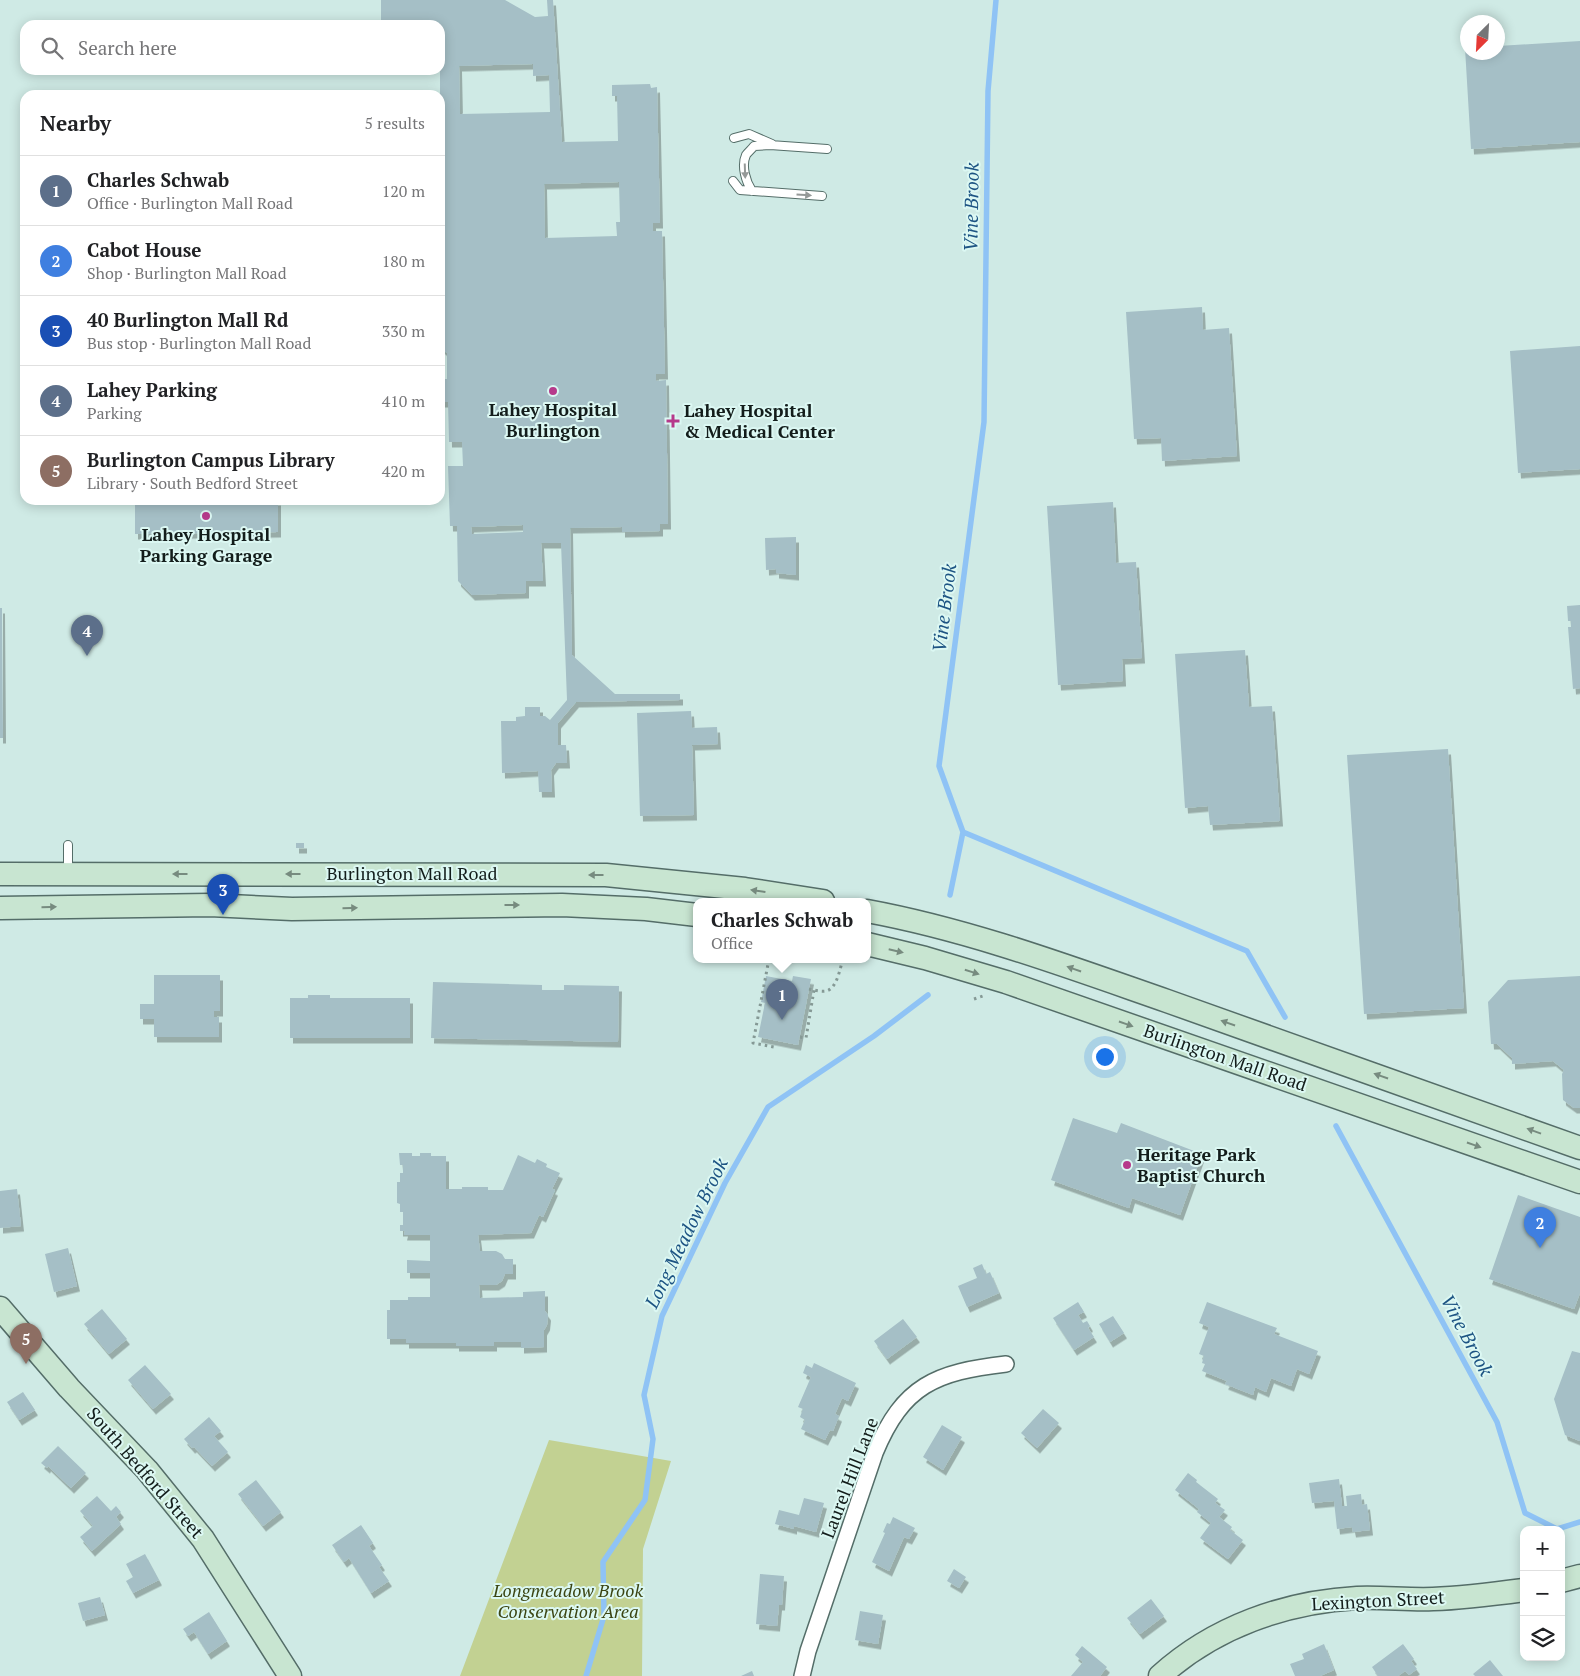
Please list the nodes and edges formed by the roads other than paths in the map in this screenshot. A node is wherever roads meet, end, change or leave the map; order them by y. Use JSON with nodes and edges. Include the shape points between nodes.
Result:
{"nodes":[{"id":1,"x":734,"y":138,"type":"dead end"},
{"id":2,"x":776,"y":145,"type":"junction"},
{"id":3,"x":827,"y":149,"type":"dead end"},
{"id":4,"x":733,"y":181,"type":"dead end"},
{"id":5,"x":752,"y":191,"type":"junction"},
{"id":6,"x":822,"y":196,"type":"dead end"},
{"id":7,"x":68,"y":845,"type":"dead end"},
{"id":8,"x":0,"y":874,"type":"edge"},
{"id":9,"x":68,"y":874,"type":"junction"},
{"id":10,"x":804,"y":898,"type":"edge"},
{"id":11,"x":0,"y":908,"type":"edge"},
{"id":12,"x":871,"y":912,"type":"edge"},
{"id":13,"x":693,"y":914,"type":"edge"},
{"id":14,"x":871,"y":945,"type":"edge"},
{"id":15,"x":1574,"y":1145,"type":"edge"},
{"id":16,"x":1580,"y":1182,"type":"edge"},
{"id":17,"x":0,"y":1308,"type":"edge"},
{"id":18,"x":1006,"y":1364,"type":"dead end"},
{"id":19,"x":1580,"y":1576,"type":"edge"},
{"id":20,"x":1565,"y":1580,"type":"edge"},
{"id":21,"x":1520,"y":1590,"type":"edge"},
{"id":22,"x":290,"y":1676,"type":"edge"},
{"id":23,"x":802,"y":1676,"type":"edge"},
{"id":24,"x":1160,"y":1676,"type":"edge"}],
"edges":[{"from":1,"to":2,"type":"lane","via":[[749,134]]},
{"from":2,"to":3,"type":"lane"},
{"from":2,"to":5,"type":"lane","one_way":true,"via":[[754,146],[745,156],[746,182]]},
{"from":4,"to":5,"type":"lane","via":[[740,190]]},
{"from":5,"to":6,"type":"lane","one_way":true},
{"from":7,"to":9,"type":"lane"},
{"from":8,"to":9,"type":"main road","name":"Burlington Mall Road"},
{"from":10,"to":9,"type":"main road","name":"Burlington Mall Road","one_way":true,"via":[[606,874]]},
{"from":11,"to":13,"type":"main road","name":"Burlington Mall Road","one_way":true,"via":[[210,905],[292,909],[562,905]]},
{"from":15,"to":12,"type":"main road","name":"Burlington Mall Road","one_way":true,"via":[[1029,953]]},
{"from":14,"to":16,"type":"main road","name":"Burlington Mall Road","one_way":true,"via":[[1006,982]]},
{"from":17,"to":22,"type":"main road","name":"South Bedford Street","via":[[69,1388],[147,1470],[203,1539]]},
{"from":18,"to":23,"type":"street","name":"Laurel Hill Lane","via":[[949,1374],[921,1388],[894,1415],[875,1453]]},
{"from":19,"to":20,"type":"main road"},
{"from":21,"to":24,"type":"main road","name":"Lexington Street","via":[[1447,1598],[1358,1598],[1300,1605],[1253,1619],[1218,1635]]}]}
